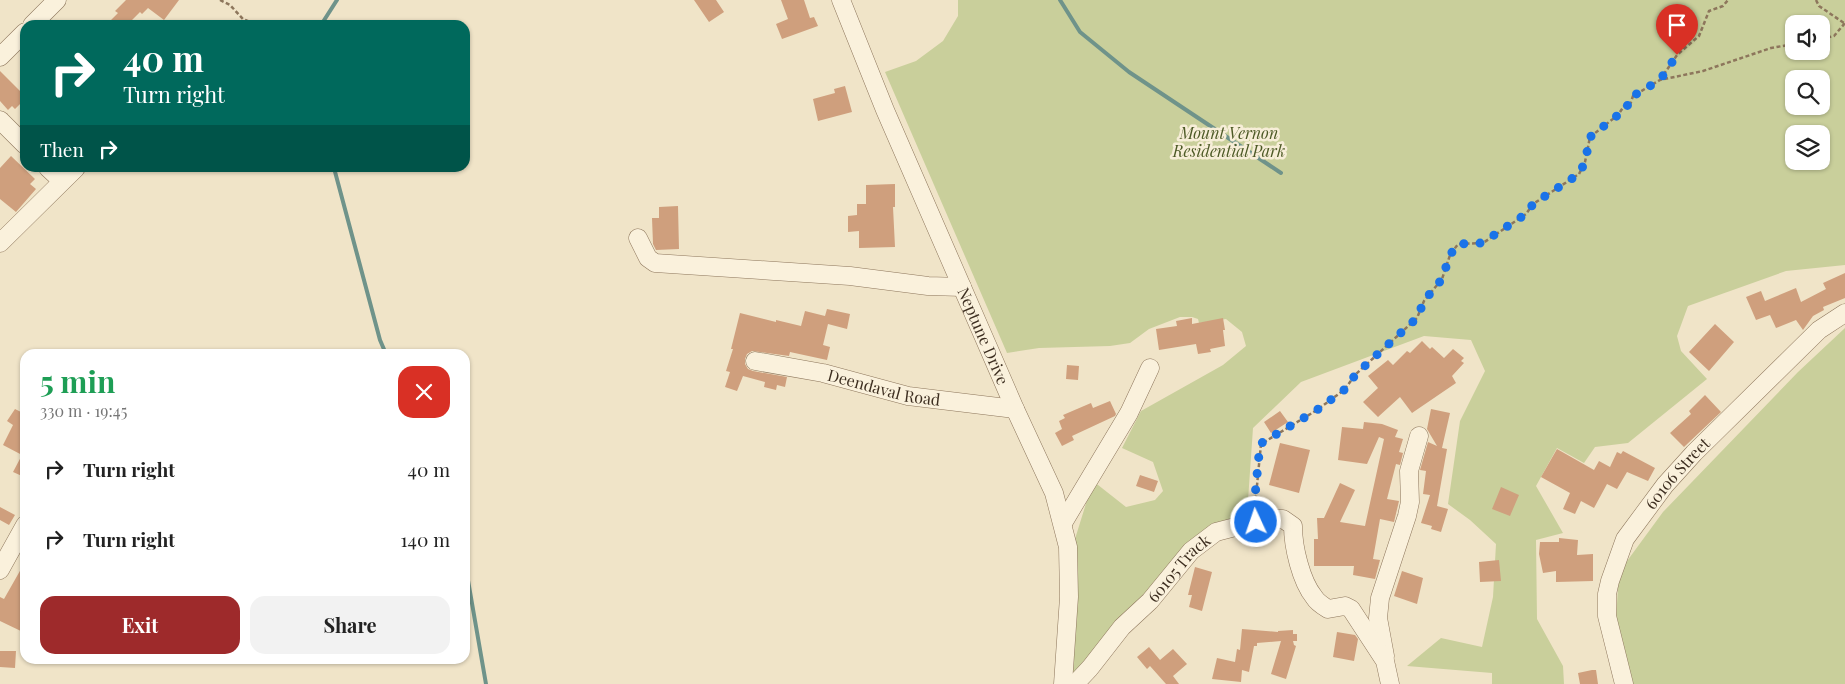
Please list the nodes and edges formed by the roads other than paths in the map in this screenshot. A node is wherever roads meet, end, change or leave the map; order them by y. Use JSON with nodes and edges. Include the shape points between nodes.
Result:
{"nodes":[{"id":1,"x":57,"y":0,"type":"edge"},
{"id":2,"x":841,"y":0,"type":"edge"},
{"id":3,"x":37,"y":20,"type":"edge"},
{"id":4,"x":20,"y":37,"type":"edge"},
{"id":5,"x":0,"y":57,"type":"edge"},
{"id":6,"x":0,"y":120,"type":"edge"},
{"id":7,"x":20,"y":140,"type":"edge"},
{"id":8,"x":52,"y":172,"type":"edge"},
{"id":9,"x":72,"y":172,"type":"edge"},
{"id":10,"x":62,"y":181,"type":"junction"},
{"id":11,"x":638,"y":238,"type":"dead end"},
{"id":12,"x":0,"y":243,"type":"edge"},
{"id":13,"x":962,"y":287,"type":"junction"},
{"id":14,"x":1845,"y":313,"type":"edge"},
{"id":15,"x":755,"y":361,"type":"dead end"},
{"id":16,"x":1150,"y":368,"type":"dead end"},
{"id":17,"x":1015,"y":409,"type":"junction"},
{"id":18,"x":1419,"y":436,"type":"dead end"},
{"id":19,"x":1063,"y":523,"type":"junction"},
{"id":20,"x":20,"y":534,"type":"edge"},
{"id":21,"x":0,"y":570,"type":"edge"},
{"id":22,"x":1385,"y":661,"type":"junction"},
{"id":23,"x":1063,"y":684,"type":"edge"},
{"id":24,"x":1075,"y":684,"type":"edge"},
{"id":25,"x":1390,"y":684,"type":"edge"},
{"id":26,"x":1624,"y":684,"type":"edge"}],
"edges":[{"from":1,"to":3,"type":"street"},
{"from":2,"to":13,"type":"street","name":"Neptune Drive"},
{"from":4,"to":5,"type":"street"},
{"from":6,"to":7,"type":"street"},
{"from":8,"to":10,"type":"street"},
{"from":9,"to":10,"type":"street"},
{"from":10,"to":12,"type":"street"},
{"from":11,"to":13,"type":"street","via":[[648,258],[655,263]]},
{"from":13,"to":17,"type":"street","name":"Neptune Drive"},
{"from":14,"to":26,"type":"street","name":"60106 Street","via":[[1818,330],[1694,453],[1665,485],[1625,539],[1607,594],[1607,616]]},
{"from":15,"to":17,"type":"street","name":"Deendaval Road","via":[[823,373],[908,396]]},
{"from":16,"to":19,"type":"street","via":[[1129,413]]},
{"from":17,"to":19,"type":"street","name":"Neptune Drive","via":[[1054,494]]},
{"from":18,"to":22,"type":"street","via":[[1409,471],[1407,516],[1380,598],[1378,618]]},
{"from":19,"to":23,"type":"street","name":"Neptune Drive","via":[[1068,547],[1069,597]]},
{"from":20,"to":21,"type":"street"},
{"from":22,"to":24,"type":"street","name":"60105 Track","via":[[1351,609],[1345,606],[1328,609],[1314,598],[1305,582],[1293,526],[1283,519],[1216,532],[1191,551]]},
{"from":22,"to":25,"type":"street","name":"60105 Track"}]}
